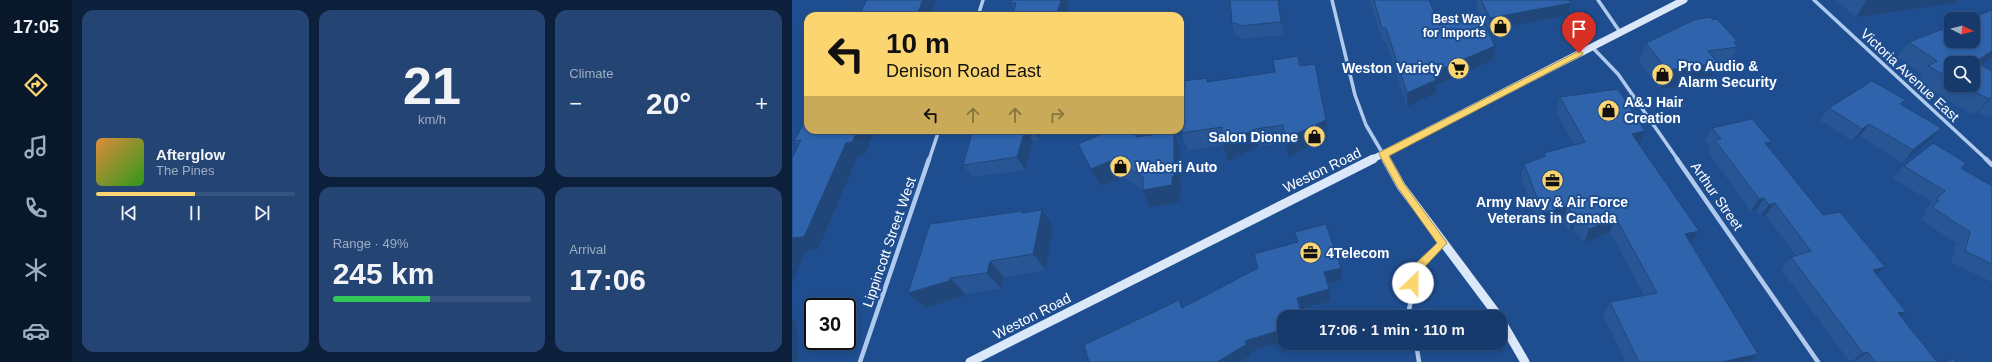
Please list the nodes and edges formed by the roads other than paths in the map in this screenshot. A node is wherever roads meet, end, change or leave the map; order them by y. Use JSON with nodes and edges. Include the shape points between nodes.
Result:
{"nodes":[{"id":1,"x":983,"y":0,"type":"edge"},
{"id":2,"x":1332,"y":0,"type":"edge"},
{"id":3,"x":1598,"y":0,"type":"edge"},
{"id":4,"x":1684,"y":0,"type":"edge"},
{"id":5,"x":1814,"y":0,"type":"edge"},
{"id":6,"x":979,"y":12,"type":"edge"},
{"id":7,"x":1620,"y":32,"type":"junction"},
{"id":8,"x":1592,"y":46,"type":"junction"},
{"id":9,"x":938,"y":134,"type":"edge"},
{"id":10,"x":1383,"y":154,"type":"junction"},
{"id":11,"x":1992,"y":165,"type":"edge"},
{"id":12,"x":1442,"y":243,"type":"junction"},
{"id":13,"x":1409,"y":310,"type":"edge"},
{"id":14,"x":1493,"y":310,"type":"edge"},
{"id":15,"x":1507,"y":332,"type":"edge"},
{"id":16,"x":1417,"y":350,"type":"edge"},
{"id":17,"x":860,"y":362,"type":"edge"},
{"id":18,"x":970,"y":362,"type":"edge"},
{"id":19,"x":1419,"y":362,"type":"edge"},
{"id":20,"x":1525,"y":362,"type":"edge"},
{"id":21,"x":1818,"y":362,"type":"edge"}],
"edges":[{"from":1,"to":6,"type":"street"},
{"from":2,"to":10,"type":"street","via":[[1355,95],[1366,125]]},
{"from":3,"to":7,"type":"street"},
{"from":4,"to":7,"type":"main road","name":"Weston Road"},
{"from":5,"to":11,"type":"street","name":"Victoria Avenue East"},
{"from":7,"to":8,"type":"main road","name":"Weston Road"},
{"from":8,"to":10,"type":"main road","name":"Weston Road"},
{"from":8,"to":21,"type":"street","name":"Arthur Street","via":[[1618,74]]},
{"from":9,"to":17,"type":"street","name":"Lippincott Street West"},
{"from":10,"to":12,"type":"main road","via":[[1401,186]]},
{"from":10,"to":18,"type":"main road","name":"Weston Road"},
{"from":12,"to":13,"type":"street","via":[[1417,269]]},
{"from":12,"to":14,"type":"main road"},
{"from":15,"to":20,"type":"main road"},
{"from":16,"to":19,"type":"street"}]}
